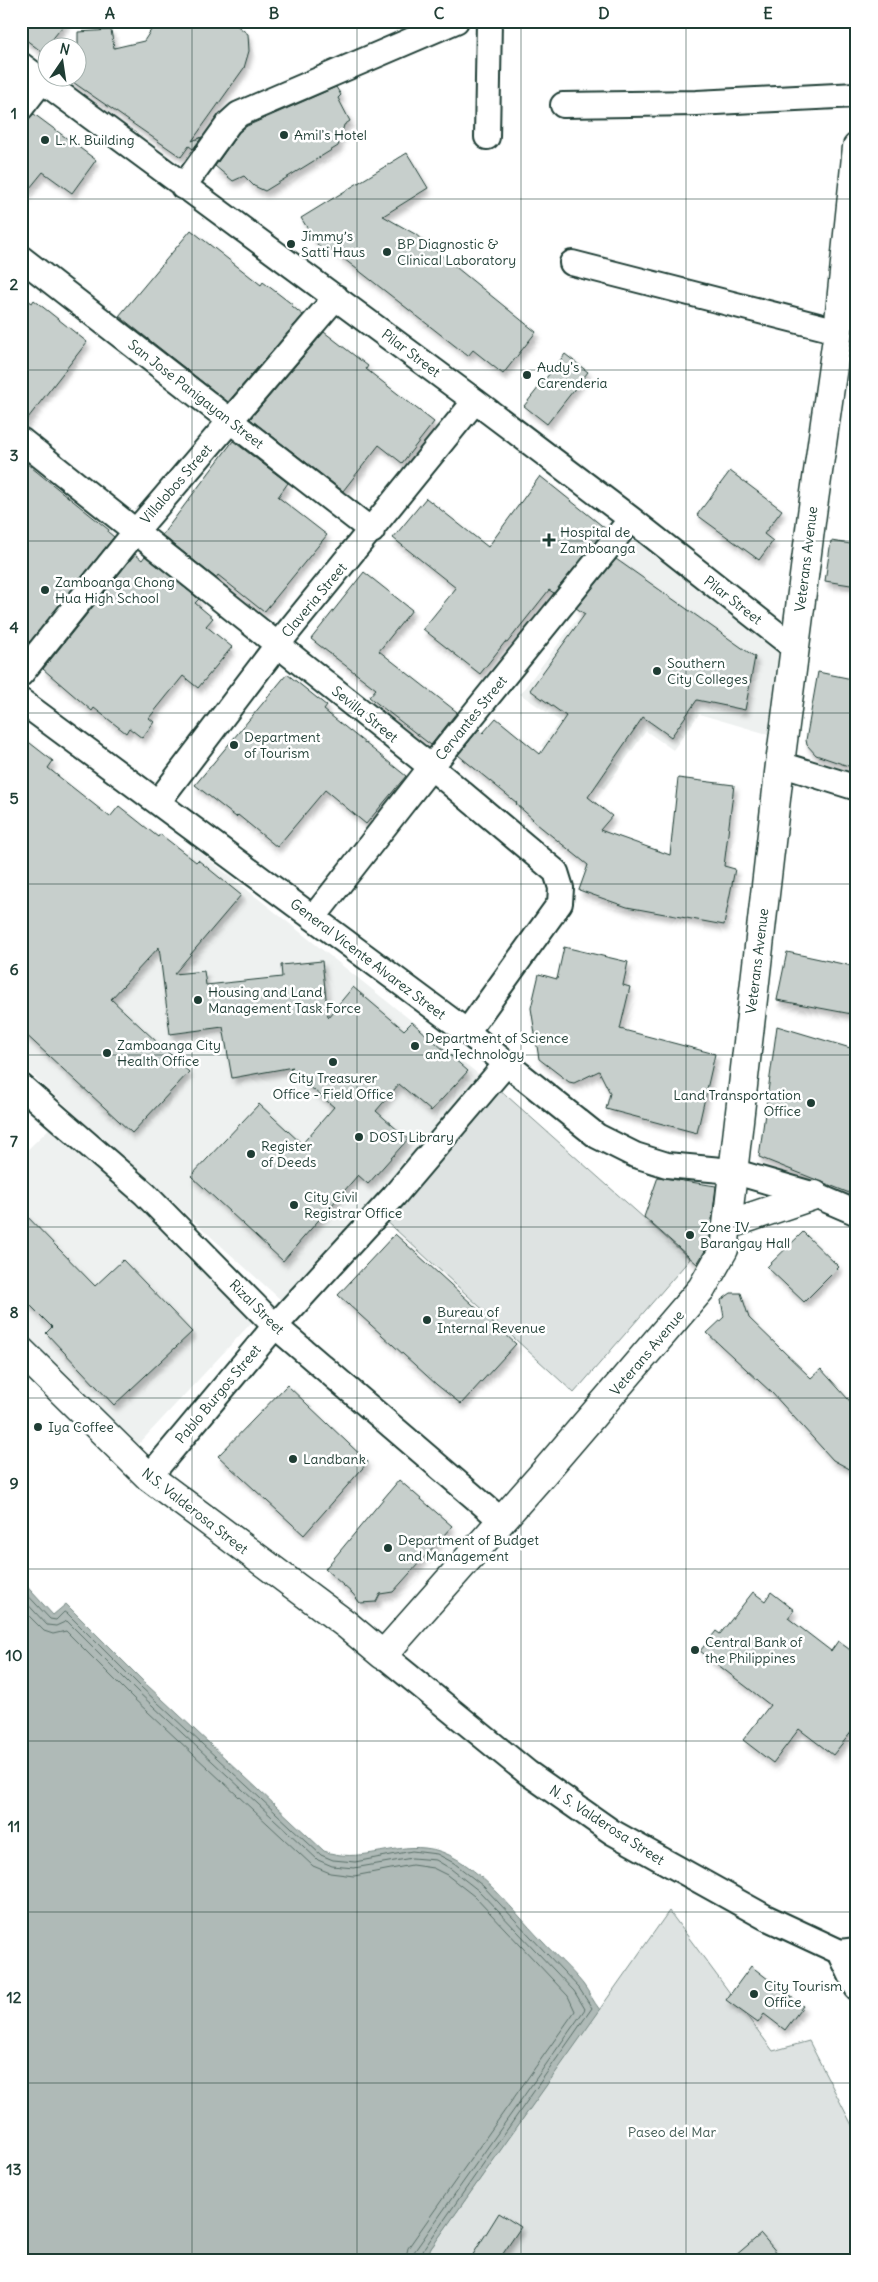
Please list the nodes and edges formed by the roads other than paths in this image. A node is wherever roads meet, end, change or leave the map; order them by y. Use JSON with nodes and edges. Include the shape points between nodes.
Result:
{"nodes":[{"id":1,"x":456,"y":21,"type":"edge"},
{"id":2,"x":489,"y":21,"type":"edge"},
{"id":3,"x":21,"y":66,"type":"edge"},
{"id":4,"x":38,"y":78,"type":"edge"},
{"id":5,"x":38,"y":86,"type":"edge"},
{"id":6,"x":51,"y":88,"type":"edge"},
{"id":7,"x":857,"y":94,"type":"edge"},
{"id":8,"x":563,"y":105,"type":"dead end"},
{"id":9,"x":21,"y":108,"type":"edge"},
{"id":10,"x":487,"y":137,"type":"dead end"},
{"id":11,"x":857,"y":147,"type":"edge"},
{"id":12,"x":183,"y":187,"type":"junction"},
{"id":13,"x":21,"y":258,"type":"edge"},
{"id":14,"x":572,"y":263,"type":"dead end"},
{"id":15,"x":336,"y":297,"type":"junction"},
{"id":16,"x":838,"y":331,"type":"junction"},
{"id":17,"x":475,"y":401,"type":"junction"},
{"id":18,"x":230,"y":421,"type":"junction"},
{"id":19,"x":21,"y":440,"type":"edge"},
{"id":20,"x":631,"y":519,"type":"junction"},
{"id":21,"x":136,"y":531,"type":"junction"},
{"id":22,"x":372,"y":531,"type":"junction"},
{"id":23,"x":278,"y":644,"type":"junction"},
{"id":24,"x":796,"y":649,"type":"junction"},
{"id":25,"x":21,"y":674,"type":"edge"},
{"id":26,"x":21,"y":701,"type":"edge"},
{"id":27,"x":780,"y":764,"type":"junction"},
{"id":28,"x":431,"y":767,"type":"junction"},
{"id":29,"x":857,"y":788,"type":"edge"},
{"id":30,"x":158,"y":802,"type":"junction"},
{"id":31,"x":313,"y":918,"type":"junction"},
{"id":32,"x":466,"y":1032,"type":"junction"},
{"id":33,"x":506,"y":1064,"type":"junction"},
{"id":34,"x":21,"y":1086,"type":"edge"},
{"id":35,"x":732,"y":1171,"type":"junction"},
{"id":36,"x":815,"y":1196,"type":"junction"},
{"id":37,"x":857,"y":1213,"type":"edge"},
{"id":38,"x":728,"y":1225,"type":"junction"},
{"id":39,"x":275,"y":1326,"type":"junction"},
{"id":40,"x":21,"y":1351,"type":"edge"},
{"id":41,"x":149,"y":1477,"type":"junction"},
{"id":42,"x":501,"y":1520,"type":"junction"},
{"id":43,"x":383,"y":1655,"type":"junction"},
{"id":44,"x":848,"y":1951,"type":"edge"},
{"id":45,"x":857,"y":1988,"type":"edge"}],
"edges":[{"from":1,"to":12,"type":"street","via":[[239,114]]},
{"from":2,"to":10,"type":"street"},
{"from":3,"to":4,"type":"street","name":"Pilar Street"},
{"from":5,"to":9,"type":"street"},
{"from":6,"to":12,"type":"street","name":"Pilar Street"},
{"from":7,"to":8,"type":"street","via":[[697,103]]},
{"from":11,"to":16,"type":"main road","name":"Veterans Avenue"},
{"from":12,"to":15,"type":"street","name":"Pilar Street"},
{"from":13,"to":18,"type":"street","name":"San Jose Panigayan Street"},
{"from":14,"to":16,"type":"street"},
{"from":15,"to":17,"type":"street","name":"Pilar Street"},
{"from":15,"to":18,"type":"street","name":"Villalobos Street"},
{"from":16,"to":24,"type":"main road","name":"Veterans Avenue"},
{"from":17,"to":20,"type":"street","name":"Pilar Street"},
{"from":17,"to":22,"type":"street","name":"Claveria Street"},
{"from":18,"to":21,"type":"street","name":"Villalobos Street"},
{"from":18,"to":22,"type":"street","name":"San Jose Panigayan Street"},
{"from":19,"to":21,"type":"street","name":"Sevilla Street"},
{"from":20,"to":24,"type":"street","name":"Pilar Street"},
{"from":20,"to":28,"type":"street","name":"Cervantes Street"},
{"from":21,"to":23,"type":"street","name":"Sevilla Street"},
{"from":21,"to":25,"type":"street","name":"Villalobos Street"},
{"from":22,"to":23,"type":"street","name":"Claveria Street"},
{"from":23,"to":28,"type":"street","name":"Sevilla Street"},
{"from":23,"to":30,"type":"street","name":"Claveria Street"},
{"from":24,"to":27,"type":"main road","name":"Veterans Avenue"},
{"from":26,"to":30,"type":"street","name":"General Vicente Alvarez Street"},
{"from":27,"to":29,"type":"street"},
{"from":27,"to":35,"type":"main road","name":"Veterans Avenue"},
{"from":28,"to":31,"type":"street","name":"Cervantes Street"},
{"from":28,"to":32,"type":"street","name":"Sevilla Street","via":[[556,872],[561,888],[560,903]]},
{"from":30,"to":31,"type":"street","name":"General Vicente Alvarez Street"},
{"from":31,"to":32,"type":"street","name":"General Vicente Alvarez Street"},
{"from":32,"to":33,"type":"street","name":"General Vicente Alvarez Street"},
{"from":33,"to":35,"type":"street","name":"General Vicente Alvarez Street","via":[[597,1136],[634,1156],[667,1165]]},
{"from":33,"to":39,"type":"street","name":"Pablo Burgos Street","via":[[394,1196]]},
{"from":34,"to":39,"type":"street","name":"Rizal Street","via":[[145,1194]]},
{"from":35,"to":36,"type":"street","name":"General Vicente Alvarez Street"},
{"from":35,"to":38,"type":"main road","name":"Veterans Avenue"},
{"from":36,"to":37,"type":"street","name":"General Vicente Alvarez Street"},
{"from":36,"to":38,"type":"main road"},
{"from":38,"to":42,"type":"main road","name":"Veterans Avenue","via":[[724,1249],[702,1288]]},
{"from":39,"to":41,"type":"street","name":"Pablo Burgos Street"},
{"from":39,"to":42,"type":"street","name":"Rizal Street"},
{"from":40,"to":41,"type":"main road","name":"N.S. Valderosa Street"},
{"from":41,"to":43,"type":"main road","name":"N.S. Valderosa Street"},
{"from":42,"to":43,"type":"main road","name":"Veterans Avenue"},
{"from":43,"to":44,"type":"street","name":"N. S. Valderosa Street","via":[[528,1773],[612,1832],[764,1917]]},
{"from":44,"to":45,"type":"street"}]}
